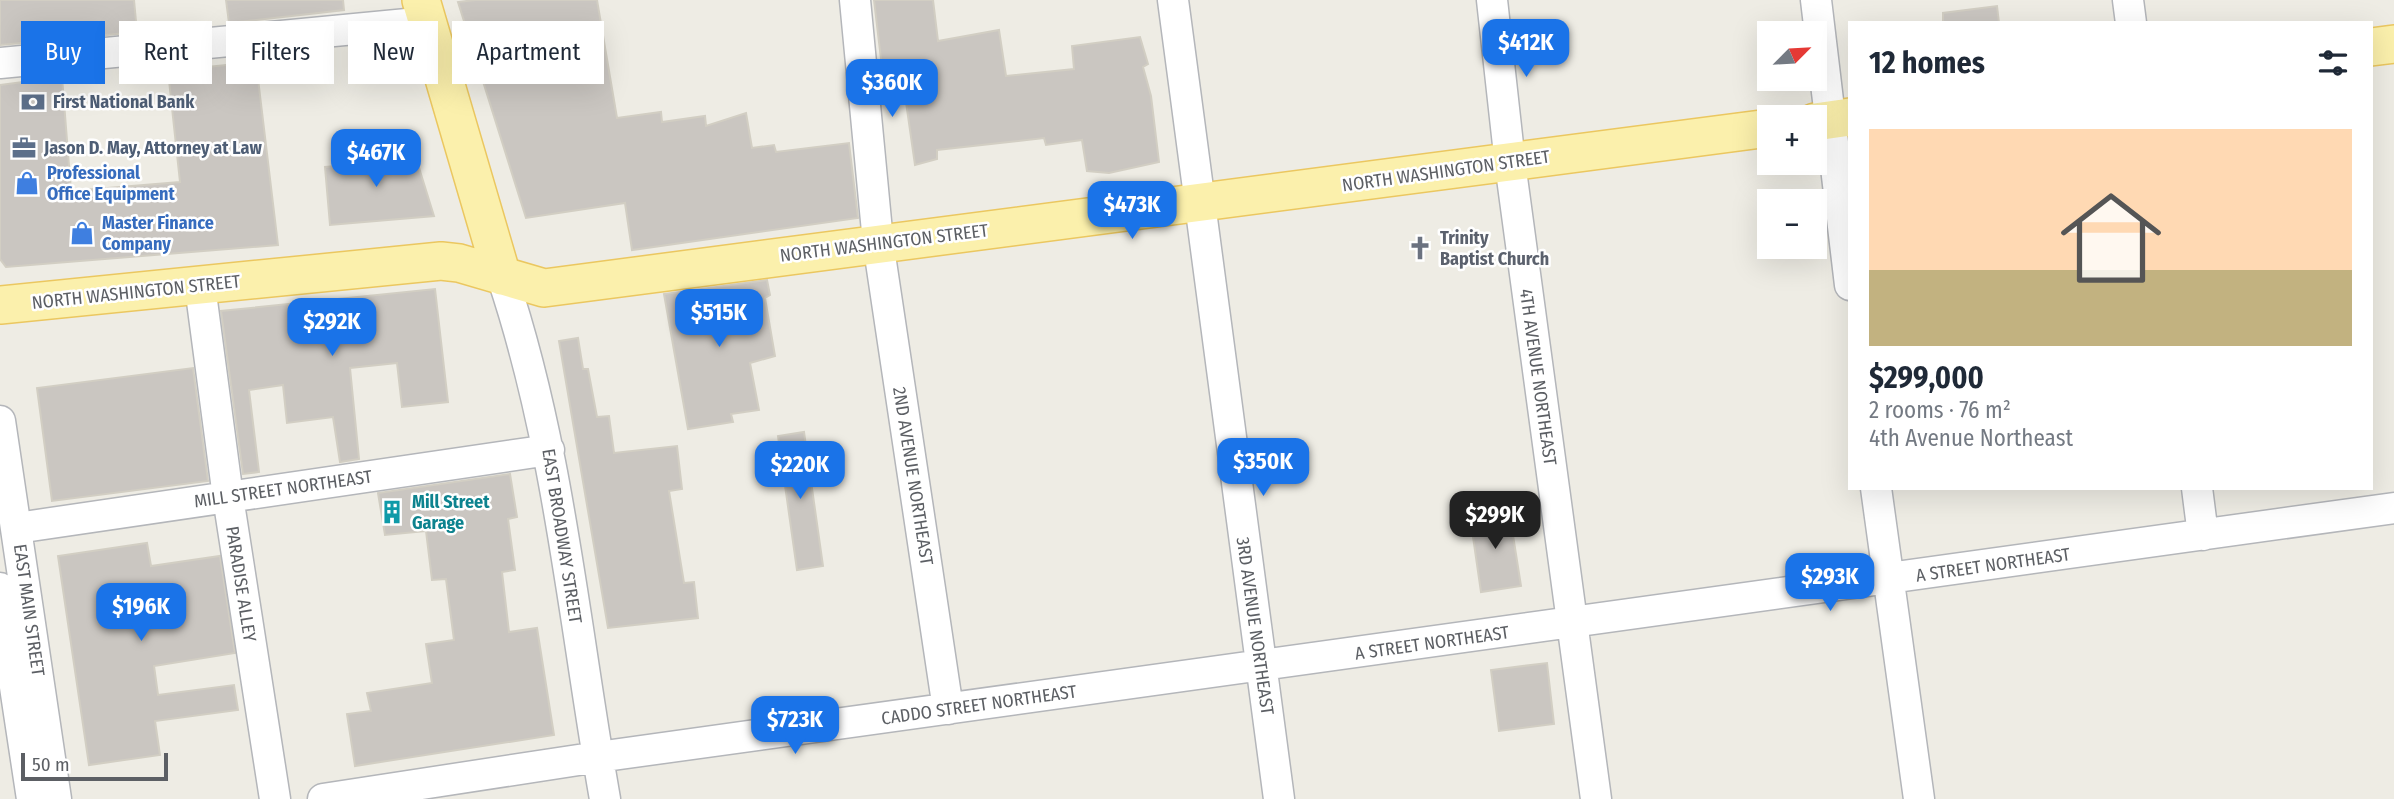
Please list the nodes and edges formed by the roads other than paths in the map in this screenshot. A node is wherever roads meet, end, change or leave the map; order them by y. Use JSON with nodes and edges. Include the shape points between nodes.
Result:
{"nodes":[{"id":1,"x":855,"y":0,"type":"edge"},
{"id":2,"x":1173,"y":0,"type":"edge"},
{"id":3,"x":1492,"y":0,"type":"edge"},
{"id":4,"x":1816,"y":0,"type":"edge"},
{"id":5,"x":2128,"y":0,"type":"edge"},
{"id":6,"x":425,"y":11,"type":"edge"},
{"id":7,"x":2131,"y":21,"type":"edge"},
{"id":8,"x":2394,"y":44,"type":"edge"},
{"id":9,"x":2373,"y":47,"type":"edge"},
{"id":10,"x":0,"y":63,"type":"edge"},
{"id":11,"x":1831,"y":120,"type":"edge"},
{"id":12,"x":1757,"y":130,"type":"edge"},
{"id":13,"x":1510,"y":163,"type":"junction"},
{"id":14,"x":1199,"y":204,"type":"junction"},
{"id":15,"x":878,"y":242,"type":"junction"},
{"id":16,"x":1848,"y":268,"type":"edge"},
{"id":17,"x":502,"y":276,"type":"junction"},
{"id":18,"x":200,"y":286,"type":"junction"},
{"id":19,"x":0,"y":305,"type":"edge"},
{"id":20,"x":0,"y":421,"type":"edge"},
{"id":21,"x":548,"y":450,"type":"junction"},
{"id":22,"x":1876,"y":490,"type":"edge"},
{"id":23,"x":2197,"y":490,"type":"edge"},
{"id":24,"x":228,"y":497,"type":"junction"},
{"id":25,"x":2394,"y":508,"type":"edge"},
{"id":26,"x":17,"y":528,"type":"junction"},
{"id":27,"x":2203,"y":535,"type":"junction"},
{"id":28,"x":1888,"y":580,"type":"junction"},
{"id":29,"x":0,"y":588,"type":"edge"},
{"id":30,"x":1572,"y":624,"type":"junction"},
{"id":31,"x":1260,"y":666,"type":"junction"},
{"id":32,"x":948,"y":709,"type":"junction"},
{"id":33,"x":598,"y":757,"type":"junction"},
{"id":34,"x":32,"y":799,"type":"edge"},
{"id":35,"x":56,"y":799,"type":"edge"},
{"id":36,"x":275,"y":799,"type":"edge"},
{"id":37,"x":323,"y":799,"type":"edge"},
{"id":38,"x":605,"y":799,"type":"edge"},
{"id":39,"x":1279,"y":799,"type":"edge"},
{"id":40,"x":1595,"y":799,"type":"edge"},
{"id":41,"x":1919,"y":799,"type":"edge"}],
"edges":[{"from":1,"to":15,"type":"street","name":"2ND AVENUE NORTHEAST"},
{"from":2,"to":14,"type":"street","name":"3RD AVENUE NORTHEAST"},
{"from":3,"to":13,"type":"street","name":"4TH AVENUE NORTHEAST"},
{"from":4,"to":11,"type":"street"},
{"from":5,"to":7,"type":"street"},
{"from":6,"to":10,"type":"street"},
{"from":6,"to":17,"type":"main road"},
{"from":8,"to":9,"type":"main road"},
{"from":11,"to":16,"type":"street"},
{"from":12,"to":13,"type":"main road","name":"NORTH WASHINGTON STREET"},
{"from":13,"to":14,"type":"main road","name":"NORTH WASHINGTON STREET"},
{"from":13,"to":30,"type":"street","name":"4TH AVENUE NORTHEAST"},
{"from":14,"to":15,"type":"main road","name":"NORTH WASHINGTON STREET"},
{"from":14,"to":31,"type":"street","name":"3RD AVENUE NORTHEAST"},
{"from":15,"to":17,"type":"main road","name":"NORTH WASHINGTON STREET","via":[[544,288]]},
{"from":15,"to":32,"type":"street","name":"2ND AVENUE NORTHEAST"},
{"from":17,"to":18,"type":"main road","name":"NORTH WASHINGTON STREET","via":[[441,261]]},
{"from":17,"to":21,"type":"street","name":"EAST BROADWAY STREET","via":[[525,348]]},
{"from":18,"to":19,"type":"main road","name":"NORTH WASHINGTON STREET"},
{"from":18,"to":24,"type":"street","name":"PARADISE ALLEY"},
{"from":20,"to":26,"type":"street","name":"EAST MAIN STREET"},
{"from":21,"to":24,"type":"street","name":"MILL STREET NORTHEAST"},
{"from":21,"to":33,"type":"street","name":"EAST BROADWAY STREET"},
{"from":22,"to":28,"type":"street"},
{"from":23,"to":27,"type":"street"},
{"from":24,"to":26,"type":"street","name":"MILL STREET NORTHEAST"},
{"from":24,"to":36,"type":"street","name":"PARADISE ALLEY"},
{"from":25,"to":27,"type":"street","name":"A STREET NORTHEAST"},
{"from":26,"to":35,"type":"street","name":"EAST MAIN STREET"},
{"from":27,"to":28,"type":"street","name":"A STREET NORTHEAST"},
{"from":28,"to":30,"type":"street","name":"A STREET NORTHEAST"},
{"from":28,"to":41,"type":"street"},
{"from":29,"to":34,"type":"street","name":"EAST MAIN STREET"},
{"from":30,"to":31,"type":"street","name":"A STREET NORTHEAST"},
{"from":30,"to":40,"type":"street","name":"4TH AVENUE NORTHEAST"},
{"from":31,"to":32,"type":"street","name":"CADDO STREET NORTHEAST"},
{"from":31,"to":39,"type":"street","name":"3RD AVENUE NORTHEAST"},
{"from":32,"to":33,"type":"street","name":"CADDO STREET NORTHEAST"},
{"from":33,"to":37,"type":"street","name":"CADDO STREET NORTHEAST"},
{"from":33,"to":38,"type":"street","name":"EAST BROADWAY STREET"}]}
